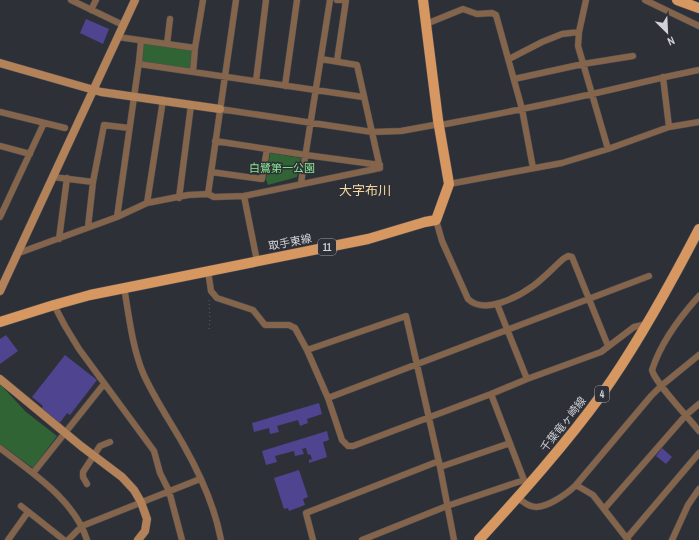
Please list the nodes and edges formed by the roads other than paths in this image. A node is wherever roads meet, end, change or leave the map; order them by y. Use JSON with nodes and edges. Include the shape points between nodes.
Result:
{"nodes":[{"id":1,"x":71,"y":0,"type":"edge"},
{"id":2,"x":96,"y":0,"type":"edge"},
{"id":3,"x":135,"y":0,"type":"edge"},
{"id":4,"x":203,"y":0,"type":"edge"},
{"id":5,"x":236,"y":0,"type":"edge"},
{"id":6,"x":266,"y":0,"type":"edge"},
{"id":7,"x":297,"y":0,"type":"edge"},
{"id":8,"x":330,"y":0,"type":"edge"},
{"id":9,"x":336,"y":0,"type":"edge"},
{"id":10,"x":423,"y":0,"type":"edge"},
{"id":11,"x":586,"y":0,"type":"edge"},
{"id":12,"x":645,"y":0,"type":"edge"},
{"id":13,"x":677,"y":0,"type":"edge"},
{"id":14,"x":699,"y":8,"type":"edge"},
{"id":15,"x":91,"y":10,"type":"junction"},
{"id":16,"x":170,"y":19,"type":"dead end"},
{"id":17,"x":426,"y":24,"type":"junction"},
{"id":18,"x":123,"y":25,"type":"junction"},
{"id":19,"x":699,"y":26,"type":"edge"},
{"id":20,"x":579,"y":32,"type":"junction"},
{"id":21,"x":118,"y":36,"type":"junction"},
{"id":22,"x":141,"y":41,"type":"junction"},
{"id":23,"x":167,"y":44,"type":"junction"},
{"id":24,"x":195,"y":48,"type":"junction"},
{"id":25,"x":633,"y":56,"type":"dead end"},
{"id":26,"x":321,"y":59,"type":"junction"},
{"id":27,"x":509,"y":60,"type":"junction"},
{"id":28,"x":337,"y":61,"type":"junction"},
{"id":29,"x":0,"y":62,"type":"edge"},
{"id":30,"x":139,"y":64,"type":"junction"},
{"id":31,"x":583,"y":64,"type":"junction"},
{"id":32,"x":699,"y":70,"type":"edge"},
{"id":33,"x":193,"y":72,"type":"junction"},
{"id":34,"x":225,"y":76,"type":"junction"},
{"id":35,"x":663,"y":77,"type":"junction"},
{"id":36,"x":514,"y":79,"type":"junction"},
{"id":37,"x":256,"y":81,"type":"junction"},
{"id":38,"x":285,"y":86,"type":"junction"},
{"id":39,"x":94,"y":90,"type":"junction"},
{"id":40,"x":316,"y":90,"type":"junction"},
{"id":41,"x":592,"y":94,"type":"junction"},
{"id":42,"x":134,"y":97,"type":"junction"},
{"id":43,"x":363,"y":97,"type":"junction"},
{"id":44,"x":163,"y":100,"type":"junction"},
{"id":45,"x":191,"y":105,"type":"junction"},
{"id":46,"x":220,"y":109,"type":"junction"},
{"id":47,"x":522,"y":109,"type":"junction"},
{"id":48,"x":0,"y":112,"type":"edge"},
{"id":49,"x":311,"y":122,"type":"junction"},
{"id":50,"x":699,"y":122,"type":"edge"},
{"id":51,"x":44,"y":123,"type":"junction"},
{"id":52,"x":438,"y":125,"type":"junction"},
{"id":53,"x":669,"y":126,"type":"junction"},
{"id":54,"x":65,"y":128,"type":"dead end"},
{"id":55,"x":129,"y":128,"type":"junction"},
{"id":56,"x":372,"y":132,"type":"junction"},
{"id":57,"x":215,"y":141,"type":"junction"},
{"id":58,"x":0,"y":146,"type":"edge"},
{"id":59,"x":267,"y":149,"type":"junction"},
{"id":60,"x":608,"y":149,"type":"junction"},
{"id":61,"x":30,"y":154,"type":"junction"},
{"id":62,"x":306,"y":155,"type":"junction"},
{"id":63,"x":380,"y":165,"type":"junction"},
{"id":64,"x":533,"y":168,"type":"junction"},
{"id":65,"x":211,"y":172,"type":"junction"},
{"id":66,"x":53,"y":177,"type":"junction"},
{"id":67,"x":67,"y":178,"type":"junction"},
{"id":68,"x":93,"y":182,"type":"junction"},
{"id":69,"x":301,"y":183,"type":"junction"},
{"id":70,"x":449,"y":184,"type":"junction"},
{"id":71,"x":208,"y":194,"type":"junction"},
{"id":72,"x":244,"y":196,"type":"junction"},
{"id":73,"x":179,"y":198,"type":"junction"},
{"id":74,"x":147,"y":203,"type":"junction"},
{"id":75,"x":0,"y":217,"type":"edge"},
{"id":76,"x":117,"y":217,"type":"junction"},
{"id":77,"x":436,"y":220,"type":"junction"},
{"id":78,"x":88,"y":227,"type":"junction"},
{"id":79,"x":699,"y":229,"type":"edge"},
{"id":80,"x":59,"y":239,"type":"junction"},
{"id":81,"x":16,"y":254,"type":"junction"},
{"id":82,"x":256,"y":261,"type":"junction"},
{"id":83,"x":208,"y":271,"type":"junction"},
{"id":84,"x":649,"y":276,"type":"dead end"},
{"id":85,"x":124,"y":287,"type":"junction"},
{"id":86,"x":0,"y":291,"type":"edge"},
{"id":87,"x":699,"y":296,"type":"edge"},
{"id":88,"x":588,"y":299,"type":"junction"},
{"id":89,"x":497,"y":304,"type":"junction"},
{"id":90,"x":54,"y":305,"type":"junction"},
{"id":91,"x":0,"y":322,"type":"edge"},
{"id":92,"x":647,"y":324,"type":"junction"},
{"id":93,"x":507,"y":330,"type":"junction"},
{"id":94,"x":608,"y":346,"type":"junction"},
{"id":95,"x":307,"y":350,"type":"junction"},
{"id":96,"x":699,"y":355,"type":"edge"},
{"id":97,"x":416,"y":364,"type":"junction"},
{"id":98,"x":0,"y":379,"type":"edge"},
{"id":99,"x":526,"y":379,"type":"junction"},
{"id":100,"x":104,"y":384,"type":"junction"},
{"id":101,"x":661,"y":386,"type":"junction"},
{"id":102,"x":491,"y":394,"type":"junction"},
{"id":103,"x":328,"y":398,"type":"junction"},
{"id":104,"x":699,"y":404,"type":"edge"},
{"id":105,"x":686,"y":415,"type":"junction"},
{"id":106,"x":428,"y":417,"type":"junction"},
{"id":107,"x":699,"y":430,"type":"edge"},
{"id":108,"x":65,"y":432,"type":"junction"},
{"id":109,"x":110,"y":442,"type":"dead end"},
{"id":110,"x":510,"y":443,"type":"junction"},
{"id":111,"x":1,"y":452,"type":"edge"},
{"id":112,"x":699,"y":453,"type":"edge"},
{"id":113,"x":94,"y":455,"type":"junction"},
{"id":114,"x":439,"y":464,"type":"junction"},
{"id":115,"x":33,"y":473,"type":"junction"},
{"id":116,"x":200,"y":479,"type":"junction"},
{"id":117,"x":527,"y":482,"type":"junction"},
{"id":118,"x":87,"y":484,"type":"dead end"},
{"id":119,"x":576,"y":485,"type":"junction"},
{"id":120,"x":699,"y":489,"type":"edge"},
{"id":121,"x":169,"y":492,"type":"junction"},
{"id":122,"x":517,"y":498,"type":"junction"},
{"id":123,"x":141,"y":502,"type":"junction"},
{"id":124,"x":21,"y":506,"type":"dead end"},
{"id":125,"x":447,"y":506,"type":"junction"},
{"id":126,"x":604,"y":509,"type":"junction"},
{"id":127,"x":28,"y":512,"type":"junction"},
{"id":128,"x":82,"y":526,"type":"junction"},
{"id":129,"x":10,"y":539,"type":"edge"},
{"id":130,"x":628,"y":539,"type":"edge"},
{"id":131,"x":64,"y":540,"type":"edge"},
{"id":132,"x":68,"y":540,"type":"edge"},
{"id":133,"x":87,"y":540,"type":"edge"},
{"id":134,"x":138,"y":540,"type":"edge"},
{"id":135,"x":182,"y":540,"type":"edge"},
{"id":136,"x":221,"y":540,"type":"edge"},
{"id":137,"x":313,"y":540,"type":"edge"},
{"id":138,"x":362,"y":540,"type":"edge"},
{"id":139,"x":454,"y":540,"type":"edge"},
{"id":140,"x":479,"y":540,"type":"edge"},
{"id":141,"x":672,"y":540,"type":"edge"}],
"edges":[{"from":1,"to":15,"type":"street"},
{"from":2,"to":15,"type":"street"},
{"from":3,"to":18,"type":"street"},
{"from":4,"to":24,"type":"street"},
{"from":5,"to":34,"type":"street"},
{"from":6,"to":37,"type":"street"},
{"from":7,"to":38,"type":"street"},
{"from":8,"to":26,"type":"street"},
{"from":9,"to":28,"type":"street","via":[[346,0]]},
{"from":10,"to":17,"type":"main road"},
{"from":11,"to":20,"type":"street"},
{"from":12,"to":19,"type":"street"},
{"from":13,"to":14,"type":"main road"},
{"from":15,"to":18,"type":"street"},
{"from":16,"to":23,"type":"street"},
{"from":17,"to":27,"type":"street","via":[[463,9],[477,14],[492,13],[496,15]]},
{"from":17,"to":52,"type":"main road"},
{"from":18,"to":21,"type":"street"},
{"from":20,"to":27,"type":"street","via":[[562,34]]},
{"from":20,"to":31,"type":"street","via":[[578,46]]},
{"from":21,"to":22,"type":"street"},
{"from":21,"to":39,"type":"street"},
{"from":22,"to":23,"type":"street"},
{"from":22,"to":30,"type":"street"},
{"from":23,"to":24,"type":"street"},
{"from":24,"to":33,"type":"street"},
{"from":25,"to":31,"type":"street"},
{"from":26,"to":28,"type":"street"},
{"from":26,"to":40,"type":"street"},
{"from":27,"to":36,"type":"street"},
{"from":28,"to":43,"type":"street","via":[[357,66]]},
{"from":29,"to":39,"type":"street"},
{"from":30,"to":33,"type":"street"},
{"from":30,"to":42,"type":"street"},
{"from":31,"to":36,"type":"street"},
{"from":31,"to":41,"type":"street"},
{"from":32,"to":35,"type":"street"},
{"from":33,"to":34,"type":"street"},
{"from":34,"to":37,"type":"street"},
{"from":34,"to":46,"type":"street"},
{"from":35,"to":41,"type":"street"},
{"from":35,"to":53,"type":"street"},
{"from":36,"to":47,"type":"street"},
{"from":37,"to":38,"type":"street"},
{"from":38,"to":40,"type":"street"},
{"from":39,"to":42,"type":"street"},
{"from":39,"to":66,"type":"street"},
{"from":40,"to":43,"type":"street"},
{"from":40,"to":49,"type":"street"},
{"from":41,"to":47,"type":"street"},
{"from":41,"to":60,"type":"street"},
{"from":42,"to":44,"type":"street"},
{"from":42,"to":55,"type":"street"},
{"from":43,"to":56,"type":"street"},
{"from":44,"to":45,"type":"street"},
{"from":44,"to":74,"type":"street"},
{"from":45,"to":46,"type":"street"},
{"from":45,"to":73,"type":"street"},
{"from":46,"to":49,"type":"street"},
{"from":46,"to":57,"type":"street"},
{"from":47,"to":52,"type":"street"},
{"from":47,"to":64,"type":"street"},
{"from":48,"to":51,"type":"street"},
{"from":49,"to":56,"type":"street"},
{"from":49,"to":62,"type":"street"},
{"from":50,"to":53,"type":"street"},
{"from":51,"to":54,"type":"street"},
{"from":51,"to":61,"type":"street"},
{"from":52,"to":56,"type":"street","via":[[401,131]]},
{"from":52,"to":70,"type":"main road"},
{"from":53,"to":60,"type":"street"},
{"from":55,"to":68,"type":"street","via":[[104,125]]},
{"from":55,"to":76,"type":"street"},
{"from":56,"to":63,"type":"street"},
{"from":57,"to":59,"type":"street"},
{"from":57,"to":65,"type":"street"},
{"from":58,"to":61,"type":"street"},
{"from":59,"to":62,"type":"street"},
{"from":59,"to":65,"type":"street","via":[[262,179]]},
{"from":60,"to":64,"type":"street","via":[[562,163]]},
{"from":61,"to":75,"type":"street"},
{"from":62,"to":63,"type":"street"},
{"from":62,"to":69,"type":"street"},
{"from":63,"to":69,"type":"street","via":[[380,168]]},
{"from":64,"to":70,"type":"street"},
{"from":65,"to":71,"type":"street"},
{"from":66,"to":67,"type":"street"},
{"from":66,"to":81,"type":"street"},
{"from":67,"to":68,"type":"street"},
{"from":67,"to":80,"type":"street"},
{"from":68,"to":78,"type":"street"},
{"from":69,"to":72,"type":"street"},
{"from":70,"to":77,"type":"main road"},
{"from":71,"to":72,"type":"street","via":[[214,197]]},
{"from":71,"to":73,"type":"street"},
{"from":72,"to":82,"type":"street"},
{"from":73,"to":74,"type":"street"},
{"from":74,"to":76,"type":"street"},
{"from":76,"to":78,"type":"street"},
{"from":77,"to":82,"type":"main road","name":"取手東線","number":"11","via":[[368,239]]},
{"from":77,"to":89,"type":"street","via":[[442,241],[468,299],[473,304],[481,306]]},
{"from":78,"to":80,"type":"street"},
{"from":79,"to":92,"type":"main road","name":"千葉竜ヶ崎線","number":"4"},
{"from":80,"to":81,"type":"street"},
{"from":81,"to":86,"type":"street"},
{"from":82,"to":83,"type":"main road","name":"取手東線","number":"11"},
{"from":83,"to":85,"type":"main road","name":"取手東線","number":"11"},
{"from":83,"to":95,"type":"street","via":[[211,291],[217,298],[253,310],[265,325],[289,325],[295,328]]},
{"from":84,"to":88,"type":"street"},
{"from":85,"to":90,"type":"main road","name":"取手東線","number":"11"},
{"from":85,"to":116,"type":"street","via":[[135,344],[144,374]]},
{"from":87,"to":101,"type":"street","via":[[676,324],[656,360],[652,370]]},
{"from":88,"to":89,"type":"street","via":[[574,258],[568,256],[532,286]]},
{"from":88,"to":93,"type":"street"},
{"from":88,"to":94,"type":"street"},
{"from":89,"to":93,"type":"street"},
{"from":90,"to":91,"type":"main road","name":"取手東線","number":"11"},
{"from":90,"to":100,"type":"street","via":[[76,344]]},
{"from":92,"to":94,"type":"street","via":[[634,326]]},
{"from":92,"to":117,"type":"main road","name":"千葉竜ヶ崎線","number":"4","via":[[602,394]]},
{"from":93,"to":97,"type":"street"},
{"from":93,"to":99,"type":"street"},
{"from":94,"to":99,"type":"street","via":[[602,352]]},
{"from":95,"to":97,"type":"street","via":[[406,316]]},
{"from":95,"to":103,"type":"street"},
{"from":96,"to":101,"type":"street"},
{"from":97,"to":103,"type":"street"},
{"from":97,"to":106,"type":"street"},
{"from":98,"to":108,"type":"street"},
{"from":99,"to":102,"type":"street"},
{"from":100,"to":108,"type":"street"},
{"from":100,"to":121,"type":"street","via":[[154,451]]},
{"from":101,"to":105,"type":"street"},
{"from":101,"to":119,"type":"street"},
{"from":102,"to":106,"type":"street"},
{"from":102,"to":110,"type":"street"},
{"from":103,"to":106,"type":"street","via":[[342,440],[348,446]]},
{"from":104,"to":105,"type":"street"},
{"from":105,"to":107,"type":"street"},
{"from":105,"to":126,"type":"street"},
{"from":106,"to":114,"type":"street"},
{"from":108,"to":113,"type":"street"},
{"from":108,"to":115,"type":"street"},
{"from":109,"to":113,"type":"street","via":[[100,446]]},
{"from":110,"to":114,"type":"street"},
{"from":110,"to":117,"type":"street"},
{"from":111,"to":115,"type":"street"},
{"from":112,"to":130,"type":"street"},
{"from":113,"to":118,"type":"street","via":[[83,472]]},
{"from":113,"to":123,"type":"street","via":[[122,477]]},
{"from":114,"to":125,"type":"street"},
{"from":114,"to":137,"type":"street","via":[[306,513]]},
{"from":115,"to":128,"type":"street","via":[[69,507]]},
{"from":116,"to":121,"type":"street"},
{"from":116,"to":136,"type":"street","via":[[218,523]]},
{"from":117,"to":122,"type":"main road","name":"千葉竜ヶ崎線","number":"4"},
{"from":117,"to":125,"type":"street"},
{"from":119,"to":122,"type":"street","via":[[566,494],[541,506],[530,506]]},
{"from":119,"to":126,"type":"street","via":[[593,495]]},
{"from":120,"to":141,"type":"street","via":[[688,505]]},
{"from":121,"to":123,"type":"street"},
{"from":121,"to":135,"type":"street"},
{"from":122,"to":140,"type":"main road","name":"千葉竜ヶ崎線","number":"4"},
{"from":123,"to":128,"type":"street"},
{"from":123,"to":134,"type":"street","via":[[146,519],[145,531]]},
{"from":124,"to":127,"type":"street"},
{"from":125,"to":138,"type":"street"},
{"from":125,"to":139,"type":"street"},
{"from":126,"to":130,"type":"street"},
{"from":127,"to":129,"type":"street"},
{"from":127,"to":131,"type":"street"},
{"from":128,"to":132,"type":"street"},
{"from":128,"to":133,"type":"street"}]}
